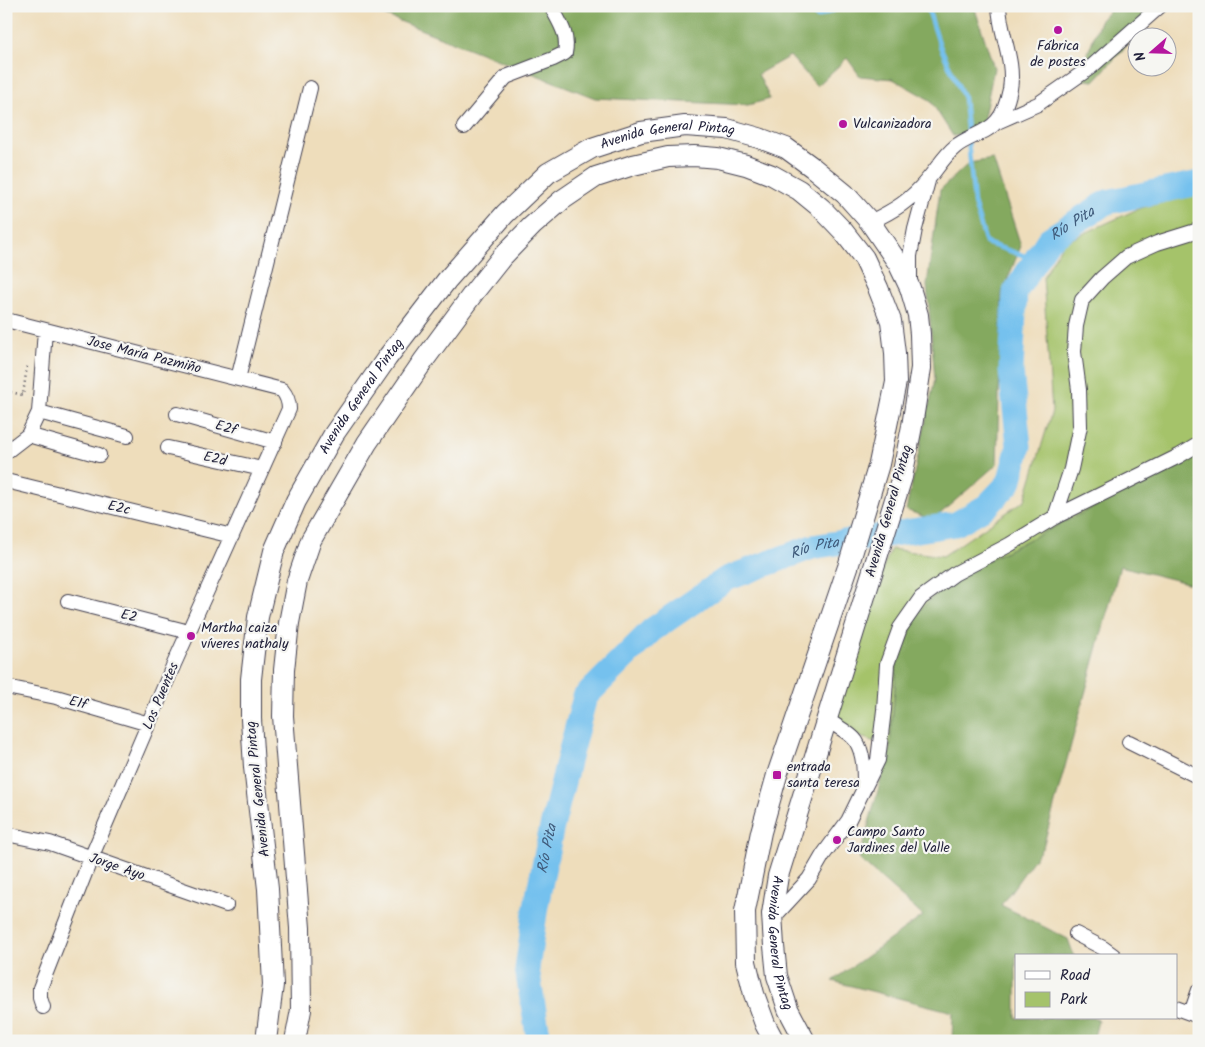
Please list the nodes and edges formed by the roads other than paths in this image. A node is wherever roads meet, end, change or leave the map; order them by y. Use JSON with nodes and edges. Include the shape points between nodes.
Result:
{"nodes":[{"id":1,"x":551,"y":6,"type":"edge"},
{"id":2,"x":999,"y":6,"type":"edge"},
{"id":3,"x":1160,"y":6,"type":"edge"},
{"id":4,"x":310,"y":88,"type":"dead end"},
{"id":5,"x":993,"y":125,"type":"junction"},
{"id":6,"x":464,"y":127,"type":"dead end"},
{"id":7,"x":929,"y":178,"type":"junction"},
{"id":8,"x":870,"y":222,"type":"junction"},
{"id":9,"x":1199,"y":230,"type":"edge"},
{"id":10,"x":910,"y":288,"type":"junction"},
{"id":11,"x":6,"y":320,"type":"edge"},
{"id":12,"x":45,"y":330,"type":"junction"},
{"id":13,"x":238,"y":379,"type":"junction"},
{"id":14,"x":282,"y":390,"type":"joint"},
{"id":15,"x":38,"y":412,"type":"junction"},
{"id":16,"x":177,"y":414,"type":"dead end"},
{"id":17,"x":28,"y":435,"type":"junction"},
{"id":18,"x":127,"y":436,"type":"dead end"},
{"id":19,"x":275,"y":442,"type":"junction"},
{"id":20,"x":1199,"y":444,"type":"edge"},
{"id":21,"x":168,"y":448,"type":"dead end"},
{"id":22,"x":6,"y":452,"type":"edge"},
{"id":23,"x":99,"y":455,"type":"dead end"},
{"id":24,"x":262,"y":469,"type":"junction"},
{"id":25,"x":6,"y":481,"type":"edge"},
{"id":26,"x":1054,"y":517,"type":"junction"},
{"id":27,"x":232,"y":536,"type":"junction"},
{"id":28,"x":68,"y":601,"type":"dead end"},
{"id":29,"x":190,"y":632,"type":"junction"},
{"id":30,"x":6,"y":687,"type":"edge"},
{"id":31,"x":826,"y":720,"type":"junction"},
{"id":32,"x":149,"y":724,"type":"junction"},
{"id":33,"x":881,"y":733,"type":"junction"},
{"id":34,"x":855,"y":740,"type":"junction"},
{"id":35,"x":1128,"y":742,"type":"dead end"},
{"id":36,"x":1199,"y":777,"type":"edge"},
{"id":37,"x":864,"y":788,"type":"junction"},
{"id":38,"x":6,"y":834,"type":"edge"},
{"id":39,"x":91,"y":858,"type":"junction"},
{"id":40,"x":226,"y":905,"type":"dead end"},
{"id":41,"x":772,"y":919,"type":"junction"},
{"id":42,"x":1076,"y":934,"type":"dead end"},
{"id":43,"x":1111,"y":954,"type":"edge"},
{"id":44,"x":1199,"y":990,"type":"edge"},
{"id":45,"x":44,"y":1008,"type":"dead end"},
{"id":46,"x":1178,"y":1009,"type":"edge"},
{"id":47,"x":1195,"y":1014,"type":"edge"},
{"id":48,"x":266,"y":1041,"type":"edge"},
{"id":49,"x":295,"y":1041,"type":"edge"},
{"id":50,"x":774,"y":1041,"type":"edge"},
{"id":51,"x":805,"y":1041,"type":"edge"}],
"edges":[{"from":1,"to":6,"type":"street","via":[[564,32],[565,53],[506,76]]},
{"from":2,"to":5,"type":"street","via":[[1011,65],[1010,89]]},
{"from":3,"to":5,"type":"street","via":[[1091,67],[1038,104]]},
{"from":4,"to":13,"type":"street"},
{"from":5,"to":7,"type":"street","via":[[956,146]]},
{"from":7,"to":8,"type":"street","via":[[900,207]]},
{"from":7,"to":10,"type":"street","via":[[913,238]]},
{"from":8,"to":10,"type":"highway","name":"Avenida General Pintag","via":[[898,263]]},
{"from":8,"to":48,"type":"highway","name":"Avenida General Pintag","via":[[845,194],[786,148],[727,129],[685,126],[641,132],[592,148],[548,173],[466,258],[387,358],[334,434],[296,501],[274,551],[258,617],[251,679],[251,719],[268,889],[273,985]]},
{"from":9,"to":26,"type":"street","via":[[1126,257],[1082,300],[1074,352],[1080,426],[1072,469]]},
{"from":10,"to":31,"type":"highway","name":"Avenida General Pintag","via":[[918,314],[921,368],[912,426],[902,477]]},
{"from":11,"to":12,"type":"street","name":"Jose María Pazmiño"},
{"from":12,"to":13,"type":"street","name":"Jose María Pazmiño"},
{"from":12,"to":15,"type":"street"},
{"from":13,"to":14,"type":"street","name":"Jose María Pazmiño"},
{"from":14,"to":19,"type":"street","name":"Los Puentes","via":[[289,402],[289,410]]},
{"from":15,"to":17,"type":"street"},
{"from":15,"to":18,"type":"street"},
{"from":16,"to":19,"type":"street","name":"E2f"},
{"from":17,"to":22,"type":"street"},
{"from":17,"to":23,"type":"street"},
{"from":19,"to":24,"type":"street","name":"Los Puentes"},
{"from":20,"to":26,"type":"street"},
{"from":21,"to":24,"type":"street","name":"E2d"},
{"from":24,"to":27,"type":"street","name":"Los Puentes"},
{"from":25,"to":27,"type":"street","name":"E2c"},
{"from":26,"to":33,"type":"street","via":[[954,574],[921,598],[900,628],[887,664]]},
{"from":27,"to":29,"type":"street","name":"Los Puentes"},
{"from":28,"to":29,"type":"street","name":"E2"},
{"from":29,"to":32,"type":"street","name":"Los Puentes"},
{"from":30,"to":32,"type":"street","name":"E1f","via":[[56,697]]},
{"from":31,"to":34,"type":"street"},
{"from":31,"to":41,"type":"highway","name":"Avenida General Pintag","via":[[778,876]]},
{"from":32,"to":39,"type":"street","name":"Los Puentes"},
{"from":33,"to":34,"type":"street"},
{"from":33,"to":37,"type":"street","via":[[878,760]]},
{"from":34,"to":37,"type":"street","via":[[864,769]]},
{"from":35,"to":36,"type":"street"},
{"from":37,"to":41,"type":"street","via":[[848,821],[809,879]]},
{"from":38,"to":39,"type":"street","name":"Jorge Ayo","via":[[50,843]]},
{"from":39,"to":40,"type":"street","name":"Jorge Ayo"},
{"from":39,"to":45,"type":"street","name":"Los Puentes","via":[[40,988]]},
{"from":41,"to":51,"type":"highway","name":"Avenida General Pintag","via":[[777,976],[788,1008]]},
{"from":42,"to":43,"type":"street"},
{"from":44,"to":47,"type":"street"},
{"from":46,"to":47,"type":"street"},
{"from":49,"to":50,"type":"highway","name":"Avenida General Pintag","via":[[301,1010],[300,928],[283,716],[284,670],[297,581],[311,540],[367,443],[424,360],[502,258],[562,200],[596,177],[668,157],[718,158],[746,165],[799,190],[821,208],[864,258],[891,321],[895,353],[896,382],[878,464],[848,566],[777,775],[744,911],[746,962],[754,994]]}]}
